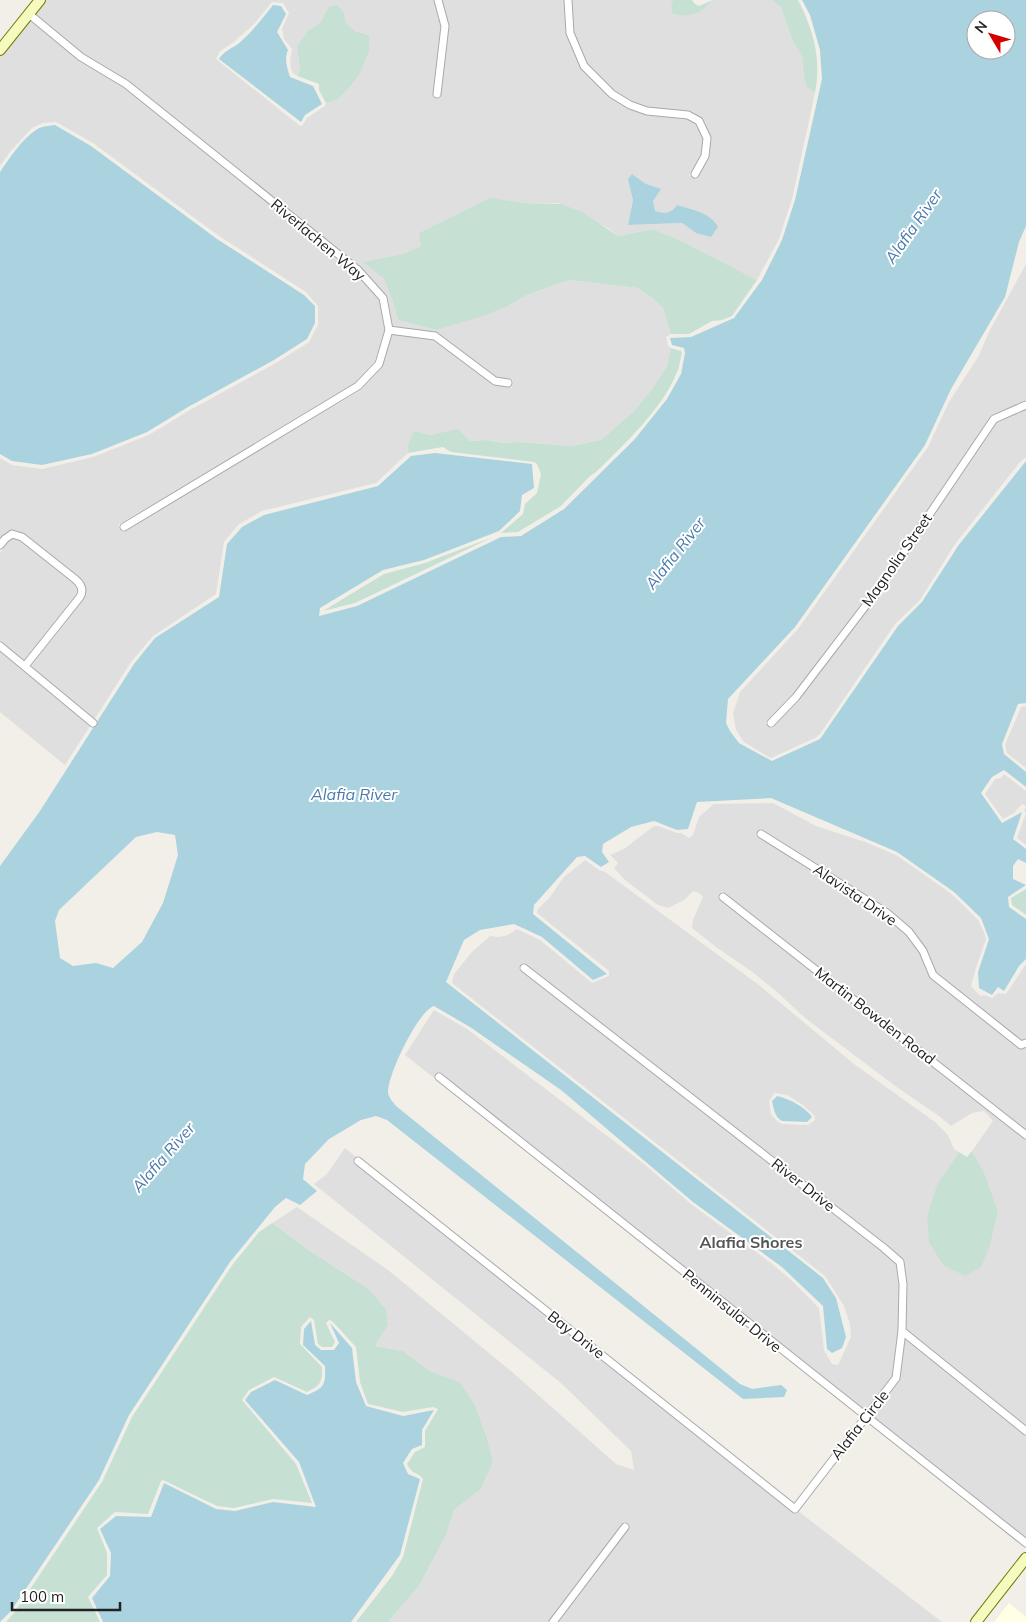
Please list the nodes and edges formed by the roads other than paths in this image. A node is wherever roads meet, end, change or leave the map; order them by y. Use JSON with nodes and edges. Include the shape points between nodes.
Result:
{"nodes":[{"id":1,"x":40,"y":0,"type":"edge"},
{"id":2,"x":438,"y":0,"type":"edge"},
{"id":3,"x":568,"y":0,"type":"edge"},
{"id":4,"x":29,"y":14,"type":"junction"},
{"id":5,"x":0,"y":50,"type":"edge"},
{"id":6,"x":437,"y":94,"type":"dead end"},
{"id":7,"x":695,"y":174,"type":"dead end"},
{"id":8,"x":389,"y":330,"type":"junction"},
{"id":9,"x":508,"y":383,"type":"dead end"},
{"id":10,"x":1026,"y":405,"type":"edge"},
{"id":11,"x":124,"y":527,"type":"dead end"},
{"id":12,"x":0,"y":545,"type":"edge"},
{"id":13,"x":0,"y":646,"type":"edge"},
{"id":14,"x":25,"y":666,"type":"junction"},
{"id":15,"x":92,"y":723,"type":"dead end"},
{"id":16,"x":771,"y":723,"type":"dead end"},
{"id":17,"x":761,"y":834,"type":"dead end"},
{"id":18,"x":723,"y":897,"type":"dead end"},
{"id":19,"x":524,"y":968,"type":"dead end"},
{"id":20,"x":1026,"y":1043,"type":"edge"},
{"id":21,"x":439,"y":1077,"type":"dead end"},
{"id":22,"x":1026,"y":1135,"type":"edge"},
{"id":23,"x":358,"y":1161,"type":"dead end"},
{"id":24,"x":902,"y":1331,"type":"junction"},
{"id":25,"x":866,"y":1417,"type":"junction"},
{"id":26,"x":1026,"y":1431,"type":"edge"},
{"id":27,"x":795,"y":1508,"type":"joint"},
{"id":28,"x":625,"y":1526,"type":"dead end"},
{"id":29,"x":1026,"y":1543,"type":"edge"},
{"id":30,"x":1026,"y":1558,"type":"edge"},
{"id":31,"x":553,"y":1622,"type":"edge"},
{"id":32,"x":976,"y":1622,"type":"edge"}],
"edges":[{"from":1,"to":4,"type":"main road"},
{"from":2,"to":6,"type":"street","via":[[445,26]]},
{"from":3,"to":7,"type":"street","via":[[570,33],[584,66],[612,94],[647,111],[688,115],[699,121],[707,138],[705,156]]},
{"from":4,"to":5,"type":"main road"},
{"from":4,"to":8,"type":"street","name":"Riverlachen Way","via":[[81,57],[126,84],[358,270],[383,298]]},
{"from":8,"to":9,"type":"street","via":[[435,336],[495,381]]},
{"from":8,"to":11,"type":"street","name":"Riverlachen Way","via":[[378,364],[358,386]]},
{"from":10,"to":16,"type":"street","name":"Magnolia Street","via":[[994,419],[883,583],[796,697]]},
{"from":12,"to":14,"type":"street","via":[[12,534],[22,537],[81,587],[80,597]]},
{"from":13,"to":14,"type":"street"},
{"from":14,"to":15,"type":"street"},
{"from":17,"to":20,"type":"street","name":"Alavista Drive","via":[[887,913],[914,938],[933,975],[1021,1045]]},
{"from":18,"to":22,"type":"street","name":"Martin Bowden Road"},
{"from":19,"to":24,"type":"street","name":"River Drive","via":[[900,1262]]},
{"from":21,"to":25,"type":"street","name":"Penninsular Drive"},
{"from":23,"to":27,"type":"street","name":"Bay Drive"},
{"from":24,"to":25,"type":"street","name":"Alafia Circle","via":[[896,1378]]},
{"from":24,"to":26,"type":"street"},
{"from":25,"to":27,"type":"street","name":"Alafia Circle"},
{"from":25,"to":29,"type":"street","name":"Penninsular Drive"},
{"from":28,"to":31,"type":"street"},
{"from":30,"to":32,"type":"main road"}]}
